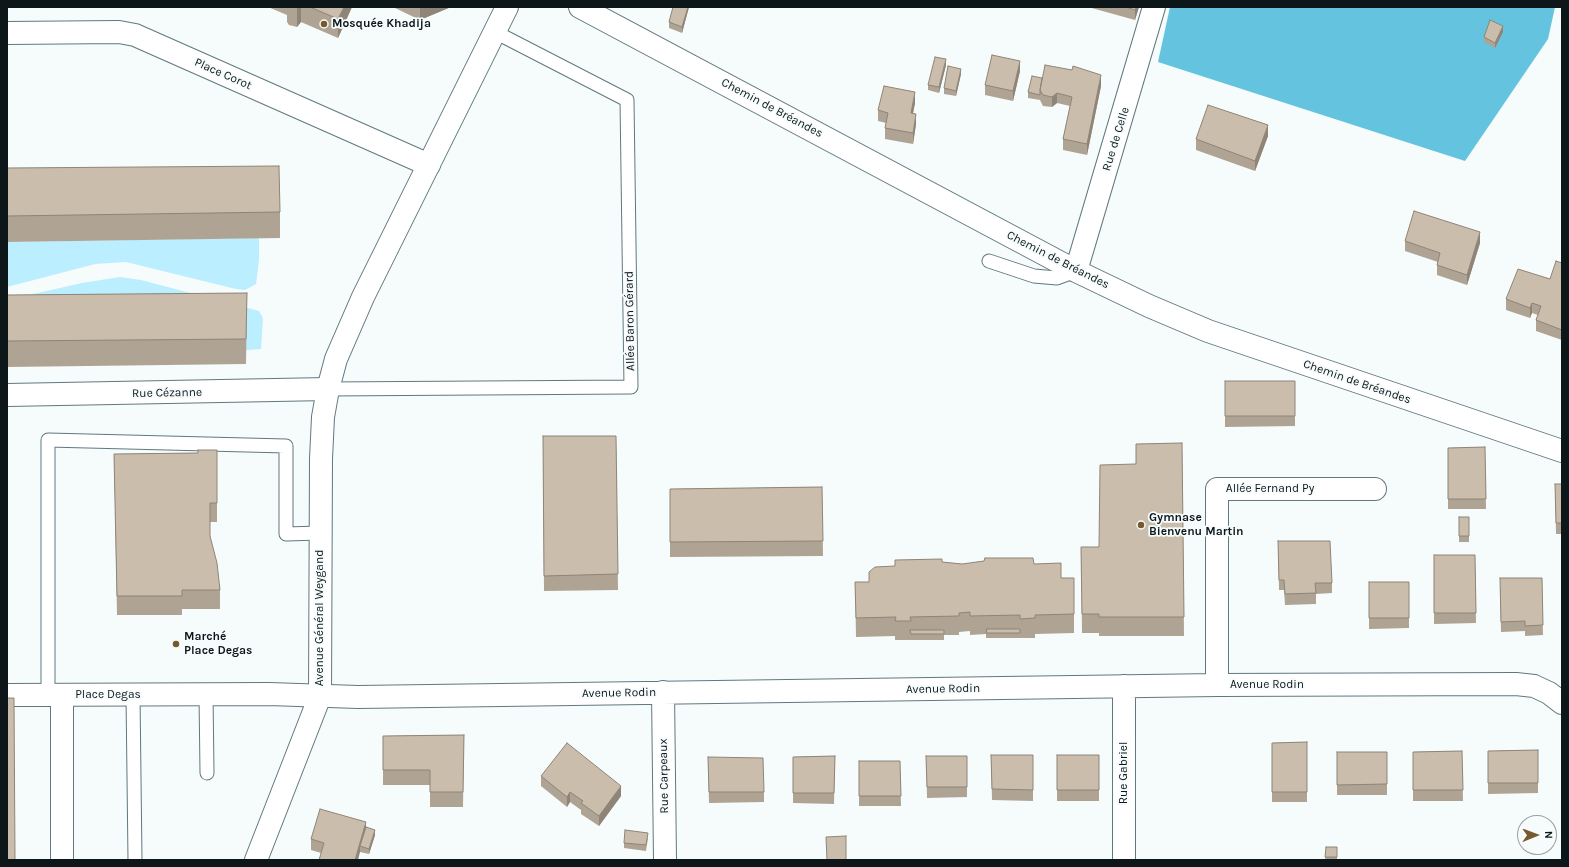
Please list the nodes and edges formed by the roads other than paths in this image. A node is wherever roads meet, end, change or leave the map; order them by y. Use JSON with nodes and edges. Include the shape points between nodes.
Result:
{"nodes":[{"id":1,"x":507,"y":7,"type":"edge"},
{"id":2,"x":580,"y":7,"type":"edge"},
{"id":3,"x":1154,"y":7,"type":"edge"},
{"id":4,"x":7,"y":32,"type":"edge"},
{"id":5,"x":495,"y":32,"type":"junction"},
{"id":6,"x":429,"y":165,"type":"junction"},
{"id":7,"x":989,"y":261,"type":"dead end"},
{"id":8,"x":1076,"y":271,"type":"junction"},
{"id":9,"x":328,"y":389,"type":"junction"},
{"id":10,"x":7,"y":395,"type":"edge"},
{"id":11,"x":1562,"y":451,"type":"edge"},
{"id":12,"x":1375,"y":489,"type":"dead end"},
{"id":13,"x":320,"y":533,"type":"junction"},
{"id":14,"x":1124,"y":686,"type":"junction"},
{"id":15,"x":1217,"y":686,"type":"junction"},
{"id":16,"x":663,"y":692,"type":"junction"},
{"id":17,"x":206,"y":694,"type":"junction"},
{"id":18,"x":7,"y":695,"type":"edge"},
{"id":19,"x":55,"y":695,"type":"junction"},
{"id":20,"x":133,"y":695,"type":"junction"},
{"id":21,"x":320,"y":696,"type":"junction"},
{"id":22,"x":1562,"y":703,"type":"edge"},
{"id":23,"x":207,"y":773,"type":"dead end"},
{"id":24,"x":62,"y":860,"type":"edge"},
{"id":25,"x":135,"y":860,"type":"edge"},
{"id":26,"x":256,"y":860,"type":"edge"},
{"id":27,"x":665,"y":860,"type":"edge"},
{"id":28,"x":1124,"y":860,"type":"edge"}],
"edges":[{"from":1,"to":5,"type":"street","name":"Avenue Général Weygand"},
{"from":2,"to":8,"type":"street","name":"Chemin de Bréandes"},
{"from":3,"to":8,"type":"street","name":"Rue de Celle"},
{"from":4,"to":6,"type":"street","name":"Place Corot","via":[[119,32],[135,35]]},
{"from":5,"to":6,"type":"street","name":"Avenue Général Weygand"},
{"from":5,"to":9,"type":"lane","name":"Allée Baron Gérard","via":[[627,100],[631,387]]},
{"from":6,"to":9,"type":"street","name":"Avenue Général Weygand","via":[[352,321],[336,359]]},
{"from":7,"to":8,"type":"lane","via":[[1034,276],[1057,278]]},
{"from":8,"to":11,"type":"street","name":"Chemin de Bréandes","via":[[1208,331]]},
{"from":9,"to":10,"type":"street","name":"Rue Cézanne"},
{"from":9,"to":13,"type":"street","name":"Avenue Général Weygand","via":[[323,417]]},
{"from":12,"to":15,"type":"street","name":"Allée Fernand Py","via":[[1217,490]]},
{"from":13,"to":19,"type":"lane","via":[[286,534],[286,446],[48,440]]},
{"from":13,"to":21,"type":"street","name":"Avenue Général Weygand"},
{"from":14,"to":15,"type":"street","name":"Avenue Rodin"},
{"from":14,"to":16,"type":"street","name":"Avenue Rodin"},
{"from":14,"to":28,"type":"street","name":"Rue Gabriel"},
{"from":15,"to":22,"type":"street","name":"Avenue Rodin","via":[[1516,684],[1534,686]]},
{"from":16,"to":21,"type":"street","name":"Avenue Rodin"},
{"from":16,"to":27,"type":"street","name":"Rue Carpeaux"},
{"from":17,"to":20,"type":"street","name":"Place Degas"},
{"from":17,"to":21,"type":"street","name":"Place Degas"},
{"from":17,"to":23,"type":"lane"},
{"from":18,"to":19,"type":"street"},
{"from":19,"to":20,"type":"street","name":"Place Degas"},
{"from":19,"to":24,"type":"street","name":"Place Degas"},
{"from":20,"to":25,"type":"lane"},
{"from":21,"to":26,"type":"street","name":"Avenue Général Weygand"}]}
